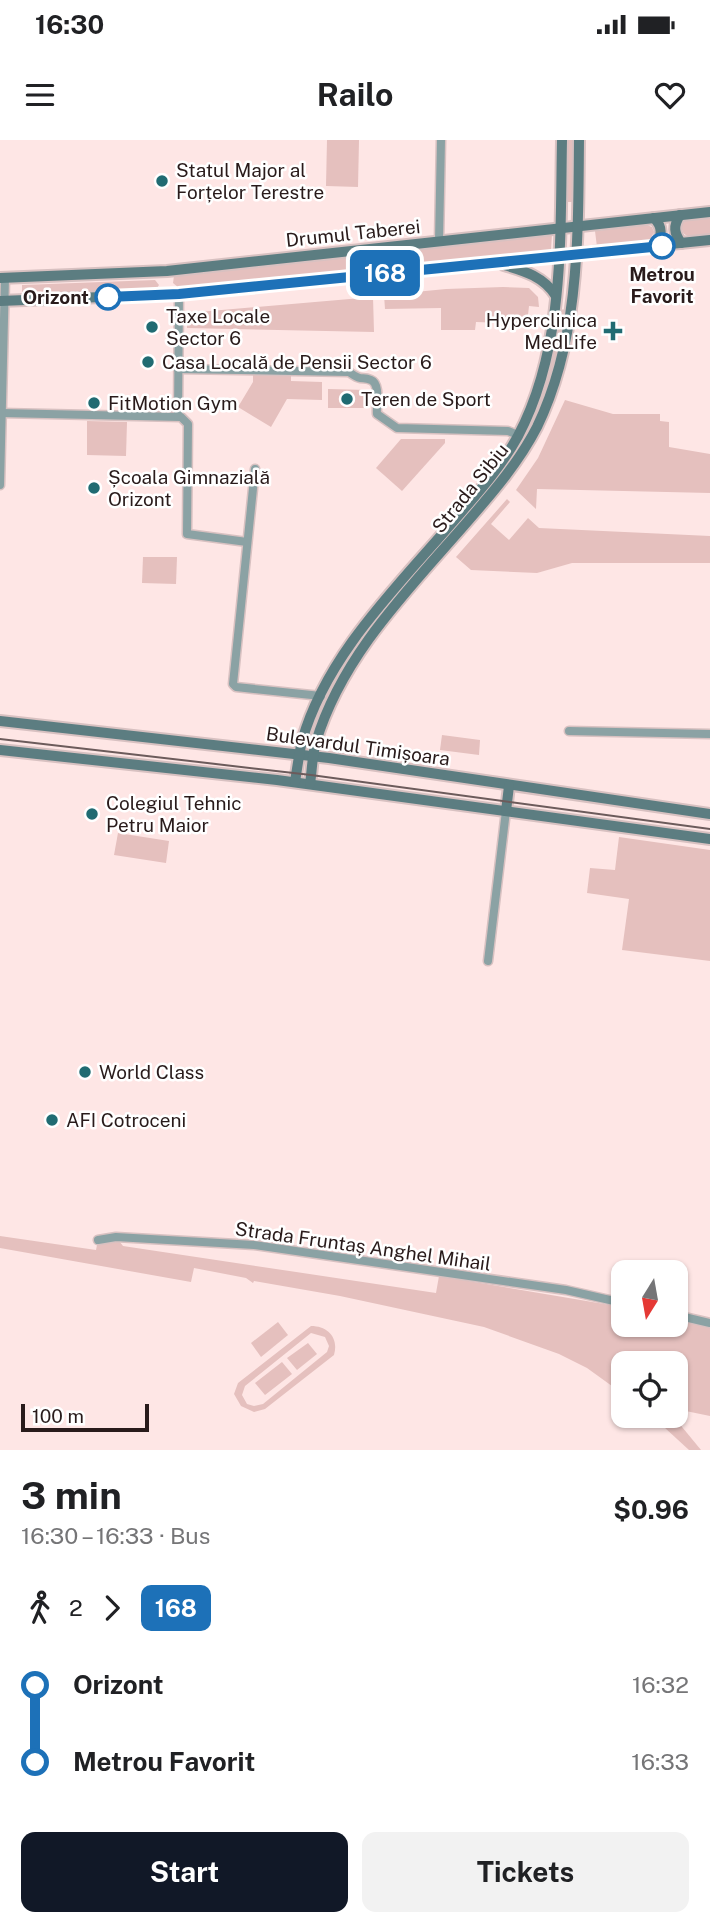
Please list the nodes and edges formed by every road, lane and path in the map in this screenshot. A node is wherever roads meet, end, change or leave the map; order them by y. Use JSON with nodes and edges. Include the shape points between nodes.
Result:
{"nodes":[{"id":1,"x":441,"y":140,"type":"edge"},
{"id":2,"x":562,"y":140,"type":"edge"},
{"id":3,"x":579,"y":140,"type":"edge"},
{"id":4,"x":710,"y":212,"type":"edge"},
{"id":5,"x":680,"y":215,"type":"junction"},
{"id":6,"x":654,"y":218,"type":"junction"},
{"id":7,"x":578,"y":225,"type":"junction"},
{"id":8,"x":559,"y":227,"type":"junction"},
{"id":9,"x":710,"y":240,"type":"edge"},
{"id":10,"x":439,"y":241,"type":"junction"},
{"id":11,"x":681,"y":243,"type":"junction"},
{"id":12,"x":656,"y":247,"type":"junction"},
{"id":13,"x":577,"y":255,"type":"junction"},
{"id":14,"x":558,"y":257,"type":"junction"},
{"id":15,"x":494,"y":263,"type":"junction"},
{"id":16,"x":167,"y":271,"type":"junction"},
{"id":17,"x":2,"y":278,"type":"edge"},
{"id":18,"x":174,"y":294,"type":"junction"},
{"id":19,"x":556,"y":296,"type":"junction"},
{"id":20,"x":2,"y":301,"type":"edge"},
{"id":21,"x":178,"y":369,"type":"junction"},
{"id":22,"x":2,"y":413,"type":"junction"},
{"id":23,"x":178,"y":416,"type":"junction"},
{"id":24,"x":518,"y":435,"type":"junction"},
{"id":25,"x":1,"y":444,"type":"edge"},
{"id":26,"x":255,"y":469,"type":"dead end"},
{"id":27,"x":0,"y":485,"type":"edge"},
{"id":28,"x":247,"y":542,"type":"junction"},
{"id":29,"x":321,"y":696,"type":"junction"},
{"id":30,"x":0,"y":721,"type":"edge"},
{"id":31,"x":569,"y":731,"type":"dead end"},
{"id":32,"x":710,"y":734,"type":"edge"},
{"id":33,"x":0,"y":750,"type":"edge"},
{"id":34,"x":300,"y":754,"type":"junction"},
{"id":35,"x":314,"y":756,"type":"junction"},
{"id":36,"x":295,"y":782,"type":"junction"},
{"id":37,"x":310,"y":784,"type":"junction"},
{"id":38,"x":509,"y":786,"type":"junction"},
{"id":39,"x":506,"y":811,"type":"junction"},
{"id":40,"x":693,"y":812,"type":"junction"},
{"id":41,"x":710,"y":814,"type":"edge"},
{"id":42,"x":690,"y":836,"type":"junction"},
{"id":43,"x":710,"y":839,"type":"edge"},
{"id":44,"x":488,"y":961,"type":"dead end"},
{"id":45,"x":98,"y":1240,"type":"dead end"},
{"id":46,"x":611,"y":1300,"type":"edge"},
{"id":47,"x":688,"y":1318,"type":"edge"},
{"id":48,"x":710,"y":1323,"type":"edge"}],
"edges":[{"from":1,"to":10,"type":"street"},
{"from":2,"to":8,"type":"main road","name":"Strada Sibiu"},
{"from":3,"to":7,"type":"main road","name":"Strada Sibiu"},
{"from":4,"to":5,"type":"main road","name":"Drumul Taberei"},
{"from":5,"to":6,"type":"main road","name":"Drumul Taberei"},
{"from":5,"to":11,"type":"main road","via":[[675,234]]},
{"from":6,"to":7,"type":"main road","name":"Drumul Taberei"},
{"from":6,"to":12,"type":"main road","via":[[661,233]]},
{"from":7,"to":8,"type":"main road","name":"Drumul Taberei"},
{"from":7,"to":13,"type":"main road","name":"Strada Sibiu"},
{"from":8,"to":10,"type":"main road","name":"Drumul Taberei"},
{"from":8,"to":14,"type":"main road","name":"Strada Sibiu"},
{"from":9,"to":11,"type":"main road"},
{"from":10,"to":16,"type":"main road","name":"Drumul Taberei"},
{"from":11,"to":12,"type":"main road"},
{"from":12,"to":13,"type":"main road"},
{"from":13,"to":14,"type":"main road"},
{"from":13,"to":35,"type":"main road","name":"Strada Sibiu","via":[[560,362],[536,428],[501,483],[355,658],[324,719]]},
{"from":14,"to":15,"type":"main road"},
{"from":14,"to":19,"type":"main road","name":"Strada Sibiu"},
{"from":15,"to":18,"type":"main road"},
{"from":15,"to":19,"type":"main road","via":[[534,275]]},
{"from":16,"to":17,"type":"main road","name":"Drumul Taberei"},
{"from":16,"to":18,"type":"main road"},
{"from":17,"to":20,"type":"street"},
{"from":18,"to":20,"type":"main road"},
{"from":18,"to":21,"type":"street"},
{"from":19,"to":24,"type":"main road","name":"Strada Sibiu","via":[[540,383]]},
{"from":20,"to":22,"type":"street"},
{"from":21,"to":23,"type":"street"},
{"from":21,"to":24,"type":"street","via":[[349,372],[360,380],[375,382],[377,414],[397,428],[508,430]]},
{"from":22,"to":23,"type":"street"},
{"from":22,"to":25,"type":"street"},
{"from":23,"to":28,"type":"street","via":[[188,424],[187,534]]},
{"from":24,"to":29,"type":"main road","name":"Strada Sibiu","via":[[493,476],[364,626]]},
{"from":25,"to":27,"type":"street"},
{"from":26,"to":28,"type":"street"},
{"from":28,"to":29,"type":"street","via":[[233,684]]},
{"from":29,"to":34,"type":"main road","name":"Strada Sibiu"},
{"from":30,"to":34,"type":"main road","name":"Bulevardul Timișoara"},
{"from":31,"to":32,"type":"street"},
{"from":33,"to":36,"type":"main road"},
{"from":34,"to":35,"type":"main road","name":"Bulevardul Timișoara"},
{"from":34,"to":36,"type":"main road","name":"Strada Sibiu"},
{"from":35,"to":37,"type":"main road","name":"Strada Sibiu"},
{"from":35,"to":38,"type":"main road","name":"Bulevardul Timișoara"},
{"from":36,"to":37,"type":"main road"},
{"from":37,"to":39,"type":"main road"},
{"from":38,"to":39,"type":"main road"},
{"from":38,"to":40,"type":"main road","name":"Bulevardul Timișoara"},
{"from":39,"to":42,"type":"main road"},
{"from":39,"to":44,"type":"street"},
{"from":40,"to":41,"type":"main road","name":"Bulevardul Timișoara"},
{"from":40,"to":42,"type":"main road"},
{"from":42,"to":43,"type":"main road"},
{"from":45,"to":46,"type":"street","name":"Strada Fruntaș Anghel Mihail","via":[[116,1237],[254,1245]]},
{"from":47,"to":48,"type":"street"}]}
